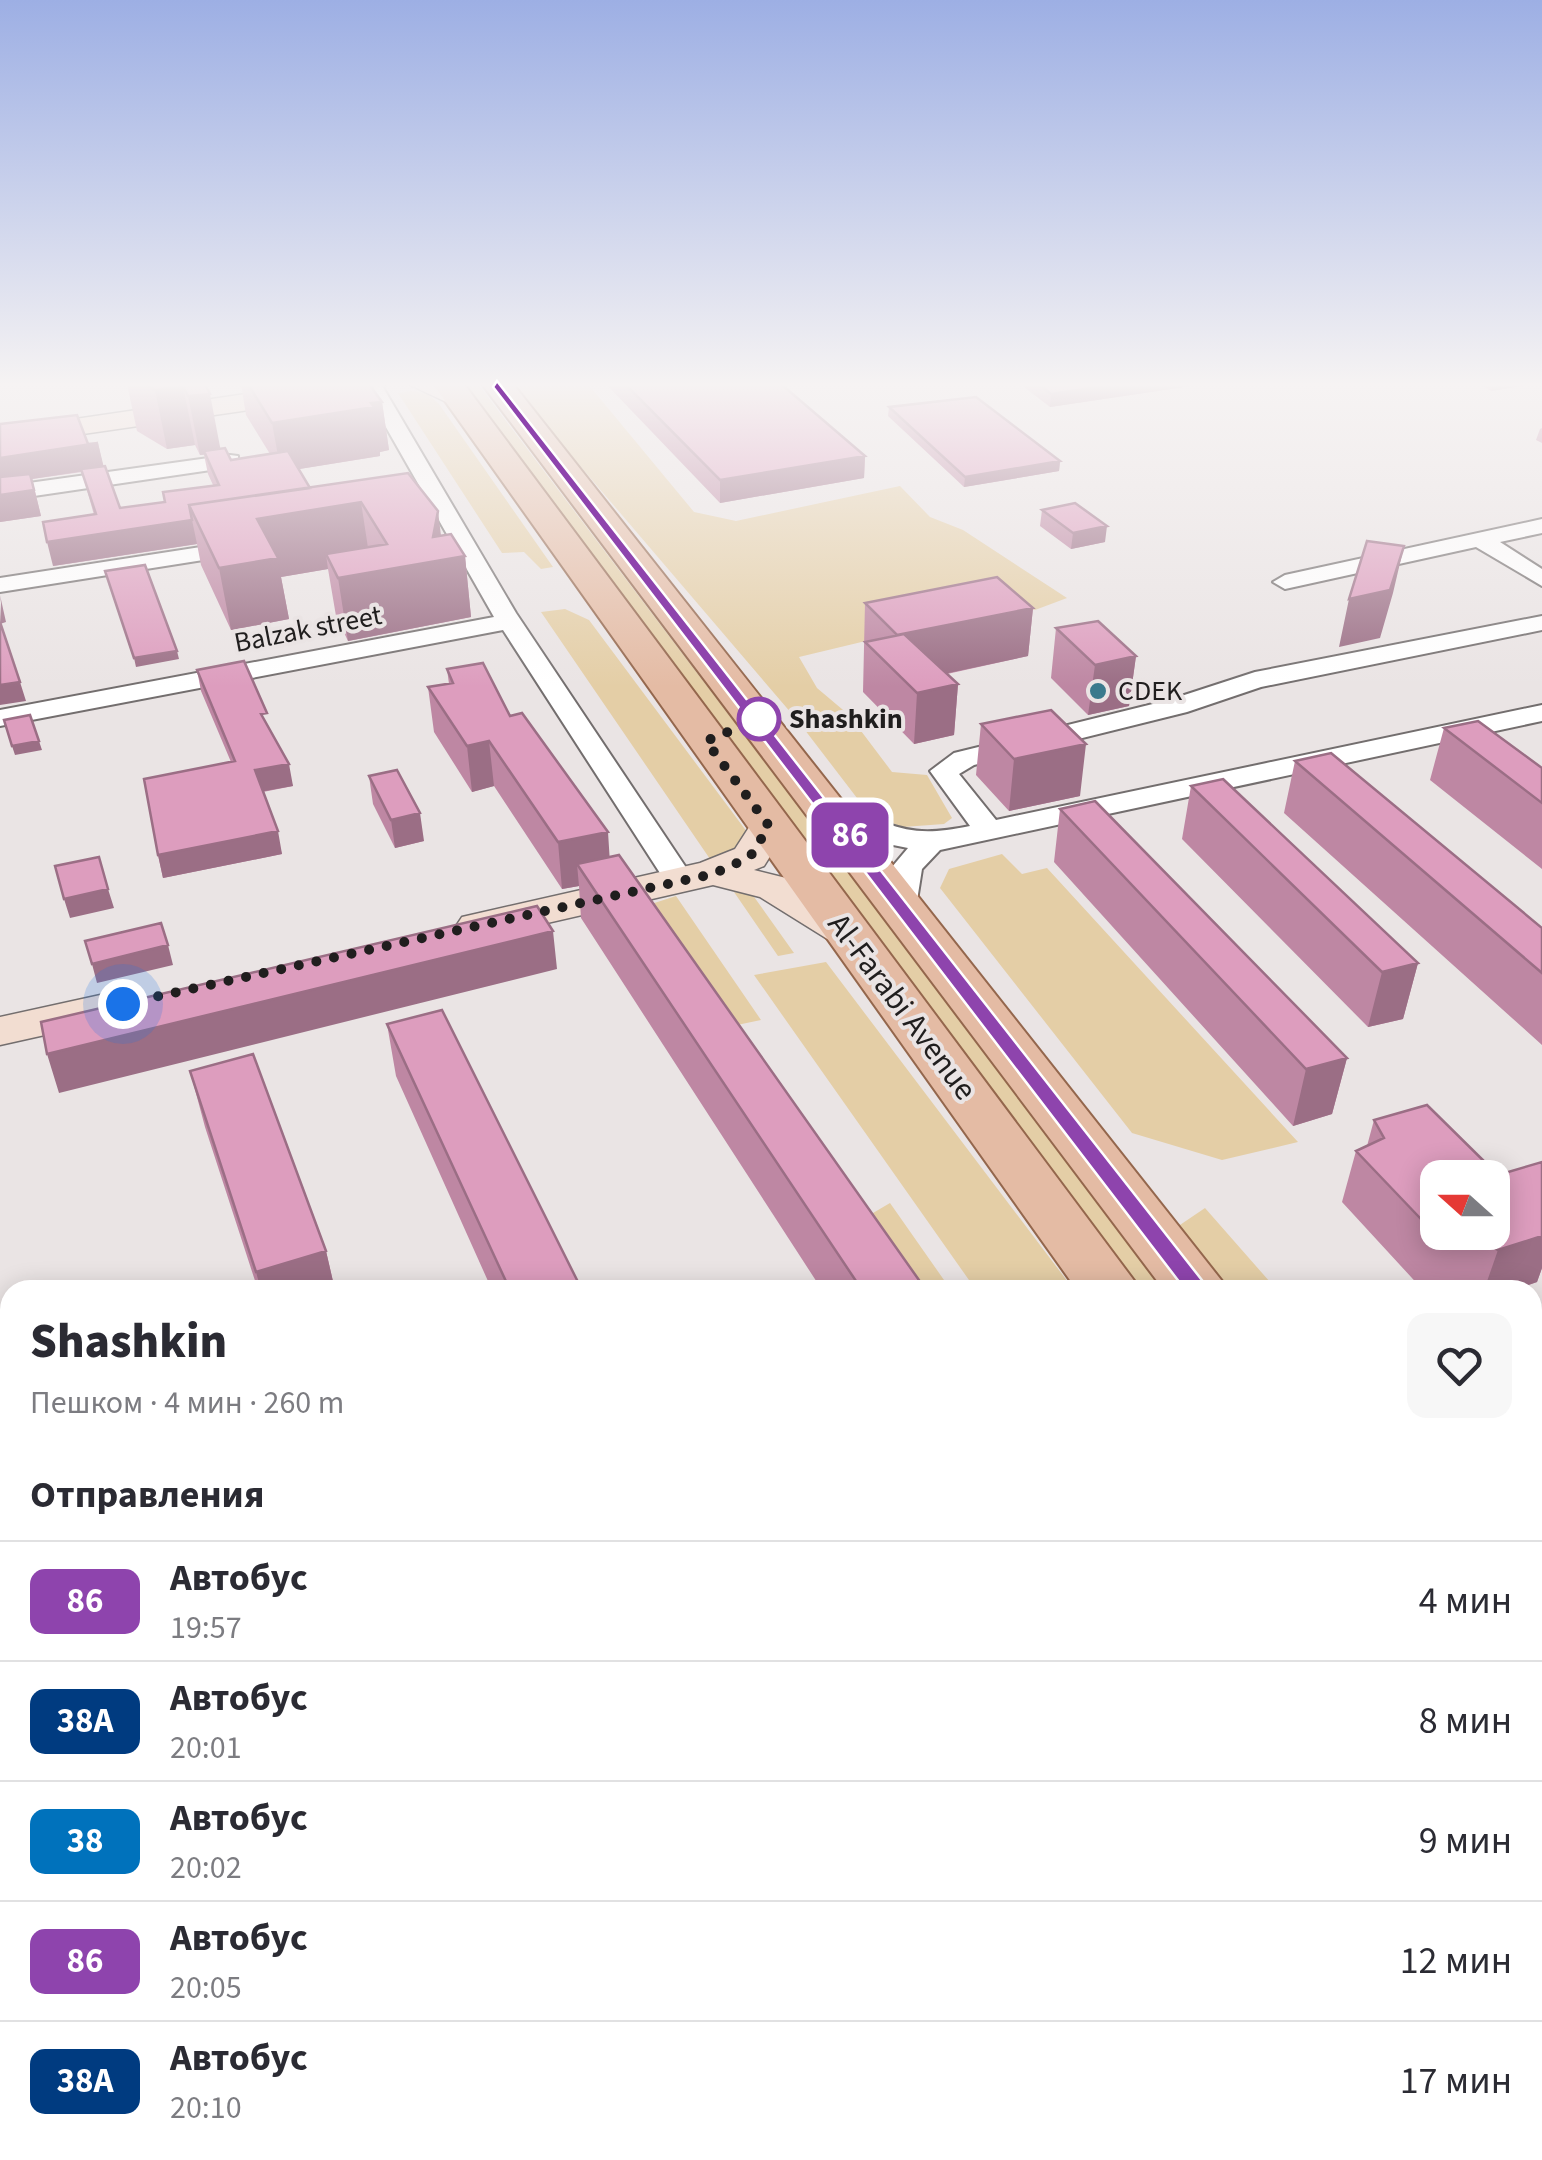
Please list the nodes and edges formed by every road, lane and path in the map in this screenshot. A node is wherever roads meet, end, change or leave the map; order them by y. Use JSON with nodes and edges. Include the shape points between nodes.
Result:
{"nodes":[{"id":1,"x":64,"y":485,"type":"edge"},
{"id":2,"x":424,"y":485,"type":"edge"},
{"id":3,"x":532,"y":485,"type":"edge"},
{"id":4,"x":560,"y":485,"type":"edge"},
{"id":5,"x":0,"y":494,"type":"edge"},
{"id":6,"x":1542,"y":526,"type":"edge"},
{"id":7,"x":1482,"y":542,"type":"junction"},
{"id":8,"x":274,"y":543,"type":"edge"},
{"id":9,"x":1542,"y":580,"type":"edge"},
{"id":10,"x":1285,"y":582,"type":"dead end"},
{"id":11,"x":0,"y":585,"type":"edge"},
{"id":12,"x":510,"y":620,"type":"junction"},
{"id":13,"x":1542,"y":622,"type":"edge"},
{"id":14,"x":1542,"y":713,"type":"edge"},
{"id":15,"x":0,"y":718,"type":"edge"},
{"id":16,"x":836,"y":817,"type":"junction"},
{"id":17,"x":990,"y":830,"type":"junction"},
{"id":18,"x":781,"y":842,"type":"junction"},
{"id":19,"x":930,"y":842,"type":"junction"},
{"id":20,"x":696,"y":877,"type":"junction"},
{"id":21,"x":904,"y":906,"type":"junction"},
{"id":22,"x":844,"y":931,"type":"junction"},
{"id":23,"x":444,"y":933,"type":"edge"},
{"id":24,"x":161,"y":996,"type":"edge"},
{"id":25,"x":0,"y":1031,"type":"edge"},
{"id":26,"x":1103,"y":1280,"type":"edge"},
{"id":27,"x":1190,"y":1280,"type":"edge"}],
"edges":[{"from":1,"to":5,"type":"street"},
{"from":2,"to":12,"type":"street"},
{"from":3,"to":18,"type":"main road","name":"Al-Farabi Avenue","via":[[574,562]]},
{"from":4,"to":16,"type":"main road","name":"Al-Farabi Avenue"},
{"from":6,"to":7,"type":"street"},
{"from":7,"to":9,"type":"street"},
{"from":7,"to":10,"type":"street"},
{"from":8,"to":11,"type":"street"},
{"from":12,"to":15,"type":"street","name":"Balzak street"},
{"from":12,"to":20,"type":"street"},
{"from":13,"to":17,"type":"street","via":[[1255,680],[964,759],[944,771]]},
{"from":14,"to":17,"type":"street"},
{"from":16,"to":19,"type":"street","via":[[894,838]]},
{"from":16,"to":21,"type":"main road","name":"Al-Farabi Avenue"},
{"from":17,"to":19,"type":"street"},
{"from":18,"to":20,"type":"street"},
{"from":18,"to":22,"type":"main road","name":"Al-Farabi Avenue"},
{"from":19,"to":21,"type":"street","via":[[907,867]]},
{"from":20,"to":22,"type":"street","via":[[776,888]]},
{"from":20,"to":23,"type":"street"},
{"from":21,"to":27,"type":"main road","name":"Al-Farabi Avenue"},
{"from":22,"to":26,"type":"main road","name":"Al-Farabi Avenue"},
{"from":24,"to":25,"type":"street"}]}
